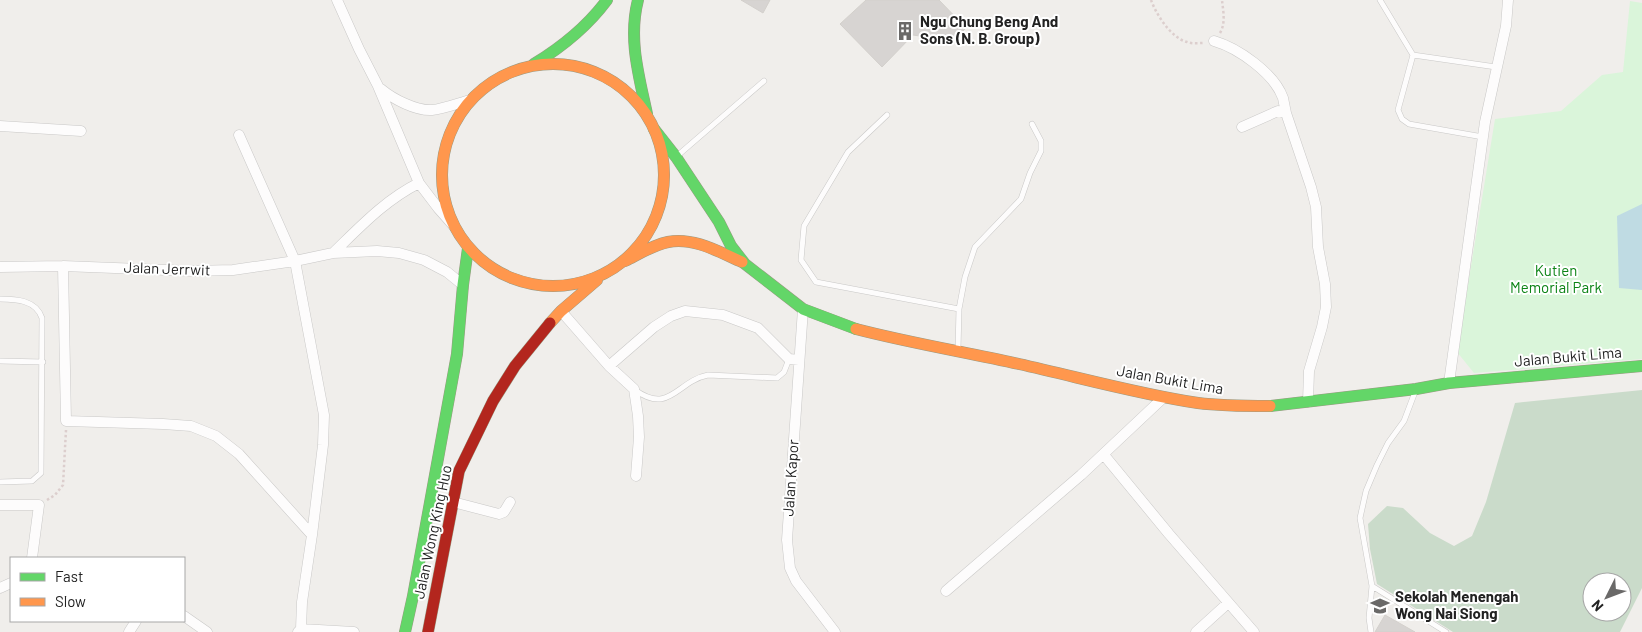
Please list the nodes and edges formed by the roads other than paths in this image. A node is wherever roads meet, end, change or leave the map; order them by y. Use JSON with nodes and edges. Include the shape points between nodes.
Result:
{"nodes":[{"id":1,"x":337,"y":0,"type":"edge"},
{"id":2,"x":607,"y":0,"type":"edge"},
{"id":3,"x":638,"y":0,"type":"edge"},
{"id":4,"x":1380,"y":0,"type":"edge"},
{"id":5,"x":1508,"y":0,"type":"edge"},
{"id":6,"x":1214,"y":41,"type":"road end"},
{"id":7,"x":1413,"y":55,"type":"junction"},
{"id":8,"x":532,"y":66,"type":"junction"},
{"id":9,"x":1496,"y":67,"type":"junction"},
{"id":10,"x":764,"y":81,"type":"dead end"},
{"id":11,"x":378,"y":86,"type":"junction"},
{"id":12,"x":470,"y":100,"type":"junction"},
{"id":13,"x":1286,"y":114,"type":"junction"},
{"id":14,"x":887,"y":115,"type":"dead end"},
{"id":15,"x":647,"y":116,"type":"junction"},
{"id":16,"x":1032,"y":124,"type":"dead end"},
{"id":17,"x":0,"y":126,"type":"edge"},
{"id":18,"x":1242,"y":127,"type":"dead end"},
{"id":19,"x":654,"y":129,"type":"junction"},
{"id":20,"x":81,"y":131,"type":"dead end"},
{"id":21,"x":239,"y":135,"type":"dead end"},
{"id":22,"x":1483,"y":136,"type":"junction"},
{"id":23,"x":676,"y":157,"type":"junction"},
{"id":24,"x":419,"y":182,"type":"junction"},
{"id":25,"x":453,"y":225,"type":"junction"},
{"id":26,"x":468,"y":248,"type":"junction"},
{"id":27,"x":333,"y":253,"type":"junction"},
{"id":28,"x":625,"y":261,"type":"junction"},
{"id":29,"x":295,"y":262,"type":"junction"},
{"id":30,"x":745,"y":264,"type":"junction"},
{"id":31,"x":63,"y":266,"type":"junction"},
{"id":32,"x":0,"y":267,"type":"edge"},
{"id":33,"x":601,"y":277,"type":"junction"},
{"id":34,"x":463,"y":286,"type":"junction"},
{"id":35,"x":0,"y":299,"type":"edge"},
{"id":36,"x":959,"y":309,"type":"junction"},
{"id":37,"x":803,"y":310,"type":"junction"},
{"id":38,"x":561,"y":311,"type":"junction"},
{"id":39,"x":958,"y":350,"type":"junction"},
{"id":40,"x":794,"y":359,"type":"junction"},
{"id":41,"x":0,"y":362,"type":"edge"},
{"id":42,"x":43,"y":362,"type":"junction"},
{"id":43,"x":609,"y":366,"type":"junction"},
{"id":44,"x":1642,"y":366,"type":"edge"},
{"id":45,"x":1449,"y":382,"type":"junction"},
{"id":46,"x":634,"y":389,"type":"junction"},
{"id":47,"x":1416,"y":389,"type":"junction"},
{"id":48,"x":1164,"y":397,"type":"junction"},
{"id":49,"x":1308,"y":402,"type":"junction"},
{"id":50,"x":1104,"y":455,"type":"junction"},
{"id":51,"x":636,"y":476,"type":"dead end"},
{"id":52,"x":0,"y":482,"type":"edge"},
{"id":53,"x":453,"y":502,"type":"junction"},
{"id":54,"x":510,"y":502,"type":"dead end"},
{"id":55,"x":0,"y":505,"type":"edge"},
{"id":56,"x":312,"y":535,"type":"junction"},
{"id":57,"x":32,"y":557,"type":"edge"},
{"id":58,"x":1372,"y":586,"type":"junction"},
{"id":59,"x":946,"y":591,"type":"dead end"},
{"id":60,"x":1228,"y":603,"type":"junction"},
{"id":61,"x":185,"y":617,"type":"edge"},
{"id":62,"x":299,"y":630,"type":"edge"},
{"id":63,"x":206,"y":632,"type":"edge"},
{"id":64,"x":354,"y":632,"type":"edge"},
{"id":65,"x":405,"y":632,"type":"edge"},
{"id":66,"x":428,"y":632,"type":"edge"},
{"id":67,"x":835,"y":632,"type":"edge"},
{"id":68,"x":1196,"y":632,"type":"edge"},
{"id":69,"x":1254,"y":632,"type":"edge"},
{"id":70,"x":1371,"y":632,"type":"edge"},
{"id":71,"x":1446,"y":632,"type":"edge"}],
"edges":[{"from":1,"to":11,"type":"street"},
{"from":2,"to":8,"type":"main road","via":[[582,28]]},
{"from":3,"to":15,"type":"main road","via":[[633,33]]},
{"from":4,"to":7,"type":"lane"},
{"from":5,"to":9,"type":"street","via":[[1506,26]]},
{"from":6,"to":13,"type":"street","via":[[1233,49],[1264,70],[1283,98]]},
{"from":7,"to":9,"type":"lane"},
{"from":7,"to":22,"type":"lane","via":[[1398,110],[1402,119],[1410,124]]},
{"from":8,"to":12,"type":"main road","via":[[488,84]]},
{"from":8,"to":15,"type":"main road","via":[[565,64],[597,73],[626,91]]},
{"from":9,"to":22,"type":"street"},
{"from":10,"to":23,"type":"lane"},
{"from":11,"to":12,"type":"street","via":[[391,98],[431,110]]},
{"from":11,"to":24,"type":"street"},
{"from":12,"to":25,"type":"main road","via":[[455,122],[445,146],[441,173],[444,200]]},
{"from":13,"to":18,"type":"street","via":[[1278,111]]},
{"from":13,"to":49,"type":"street","via":[[1316,206],[1318,247],[1326,284],[1326,308],[1309,371]]},
{"from":14,"to":36,"type":"lane","via":[[848,152],[815,207],[804,226],[801,260],[816,282]]},
{"from":15,"to":19,"type":"main road"},
{"from":16,"to":36,"type":"lane","via":[[1041,141],[1041,151],[1021,199],[975,247]]},
{"from":17,"to":20,"type":"street"},
{"from":19,"to":23,"type":"main road"},
{"from":19,"to":28,"type":"main road","via":[[663,156],[664,186],[658,214],[645,240]]},
{"from":21,"to":29,"type":"street"},
{"from":22,"to":45,"type":"street"},
{"from":23,"to":30,"type":"main road"},
{"from":24,"to":25,"type":"street"},
{"from":24,"to":27,"type":"street","via":[[385,204]]},
{"from":25,"to":26,"type":"main road"},
{"from":26,"to":33,"type":"main road","via":[[496,271],[530,285],[566,286]]},
{"from":26,"to":34,"type":"main road","name":"Jalan Wong King Huo"},
{"from":27,"to":29,"type":"street","name":"Jalan Jerrwit"},
{"from":27,"to":34,"type":"street","name":"Jalan Jerrwit","via":[[399,253],[424,260],[447,272]]},
{"from":28,"to":30,"type":"main road","via":[[669,241],[711,247]]},
{"from":28,"to":33,"type":"main road"},
{"from":29,"to":31,"type":"street","name":"Jalan Jerrwit","via":[[233,270],[192,271]]},
{"from":29,"to":56,"type":"street","via":[[324,416]]},
{"from":30,"to":37,"type":"main road","name":"Jalan Bukit Lima"},
{"from":31,"to":32,"type":"street","name":"Jalan Jerrwit"},
{"from":31,"to":56,"type":"street","via":[[66,421],[191,426],[216,436],[238,454]]},
{"from":33,"to":38,"type":"main road","name":"Jalan Wong King Huo"},
{"from":34,"to":65,"type":"main road","name":"Jalan Wong King Huo","via":[[457,354]]},
{"from":35,"to":42,"type":"lane","via":[[18,300],[40,313]]},
{"from":36,"to":39,"type":"lane"},
{"from":37,"to":39,"type":"main road","name":"Jalan Bukit Lima","via":[[856,329]]},
{"from":37,"to":40,"type":"street","name":"Jalan Kapor"},
{"from":38,"to":43,"type":"street"},
{"from":38,"to":53,"type":"main road","name":"Jalan Wong King Huo","via":[[515,366],[493,401],[459,472]]},
{"from":39,"to":48,"type":"main road","name":"Jalan Bukit Lima"},
{"from":40,"to":43,"type":"street","via":[[758,328],[723,315],[686,311],[671,316],[654,328]]},
{"from":40,"to":46,"type":"lane","via":[[777,378],[708,375],[691,381],[662,400],[644,396]]},
{"from":40,"to":67,"type":"street","name":"Jalan Kapor","via":[[787,540],[790,568],[796,581]]},
{"from":41,"to":42,"type":"lane"},
{"from":42,"to":52,"type":"lane","via":[[41,473],[32,481]]},
{"from":43,"to":46,"type":"street"},
{"from":44,"to":45,"type":"main road","name":"Jalan Bukit Lima"},
{"from":45,"to":47,"type":"main road","name":"Jalan Bukit Lima"},
{"from":46,"to":51,"type":"street","via":[[639,437]]},
{"from":47,"to":49,"type":"main road","name":"Jalan Bukit Lima"},
{"from":47,"to":58,"type":"lane","via":[[1404,422],[1388,443],[1366,491],[1360,518]]},
{"from":48,"to":49,"type":"main road","name":"Jalan Bukit Lima","via":[[1232,406]]},
{"from":48,"to":50,"type":"street"},
{"from":50,"to":59,"type":"street"},
{"from":50,"to":60,"type":"street"},
{"from":53,"to":54,"type":"street","via":[[500,514]]},
{"from":53,"to":66,"type":"main road","name":"Jalan Wong King Huo"},
{"from":55,"to":57,"type":"street","via":[[39,505]]},
{"from":56,"to":62,"type":"street"},
{"from":58,"to":70,"type":"lane"},
{"from":58,"to":71,"type":"lane"},
{"from":60,"to":68,"type":"street"},
{"from":60,"to":69,"type":"street"},
{"from":61,"to":63,"type":"street"},
{"from":62,"to":64,"type":"street"}]}
